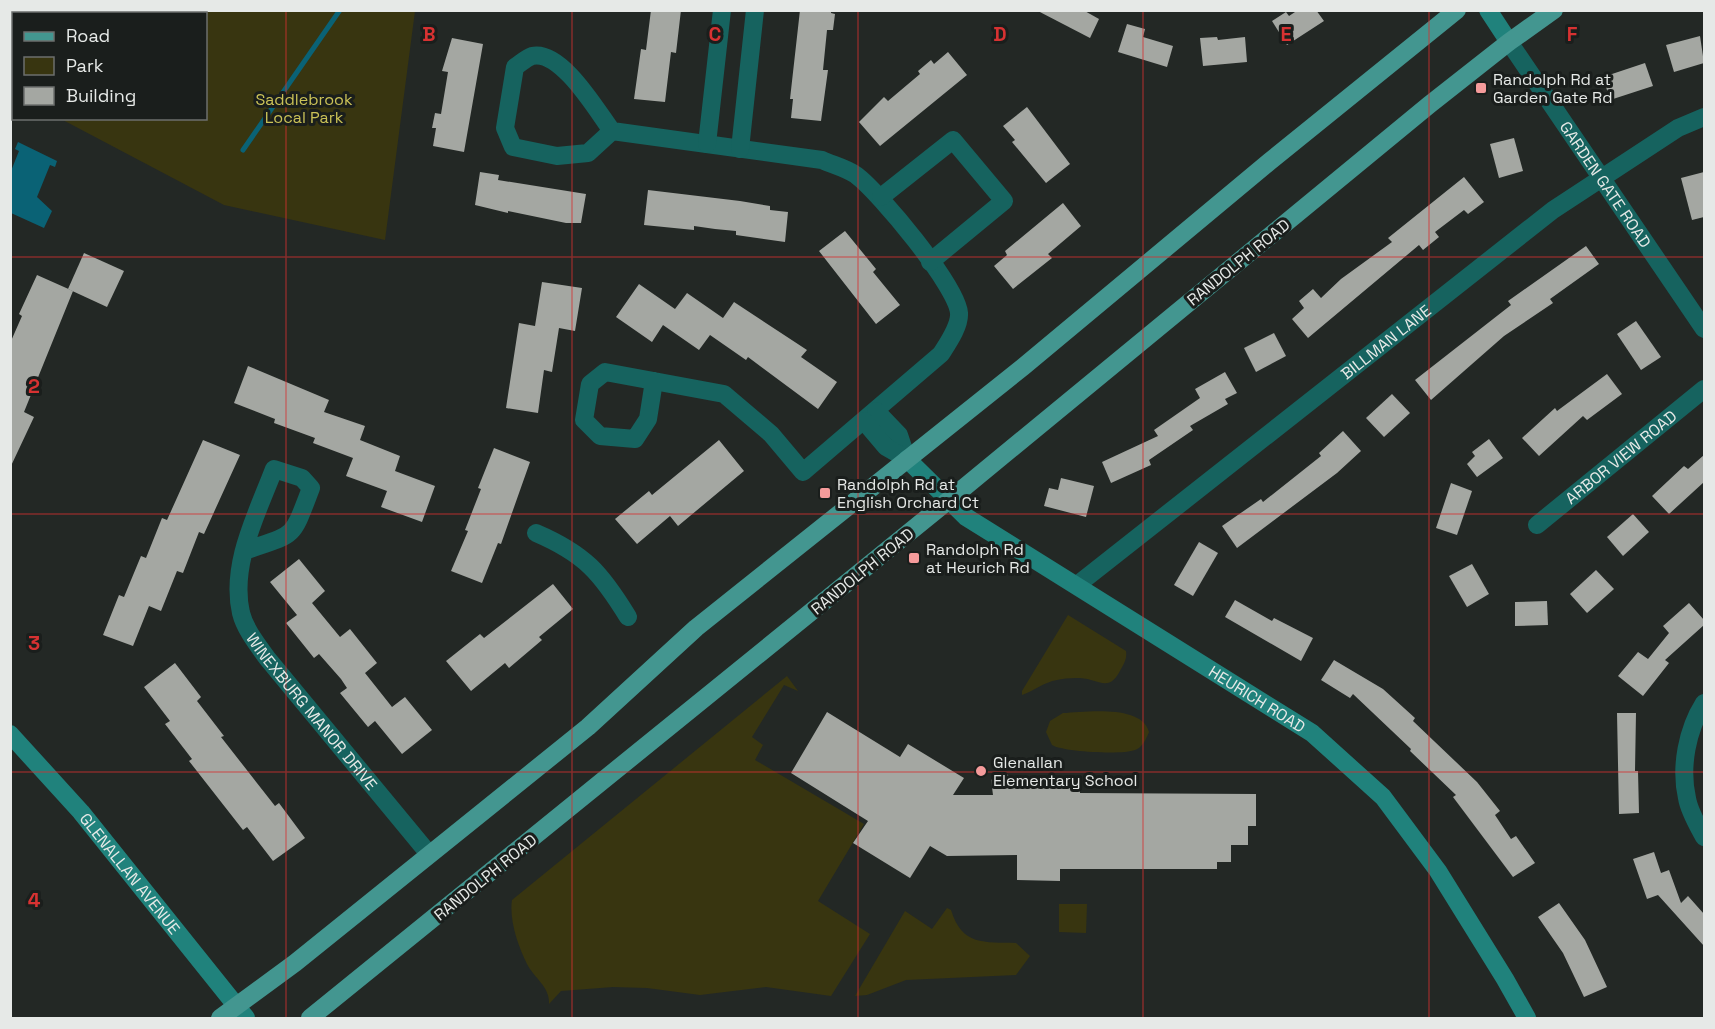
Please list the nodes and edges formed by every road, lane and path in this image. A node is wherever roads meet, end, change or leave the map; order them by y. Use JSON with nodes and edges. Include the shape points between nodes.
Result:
{"nodes":[{"id":1,"x":722,"y":10,"type":"edge"},
{"id":2,"x":755,"y":10,"type":"edge"},
{"id":3,"x":1457,"y":10,"type":"edge"},
{"id":4,"x":1488,"y":10,"type":"edge"},
{"id":5,"x":1554,"y":10,"type":"edge"},
{"id":6,"x":1509,"y":42,"type":"junction"},
{"id":7,"x":1704,"y":117,"type":"edge"},
{"id":8,"x":612,"y":131,"type":"junction"},
{"id":9,"x":707,"y":144,"type":"junction"},
{"id":10,"x":740,"y":149,"type":"junction"},
{"id":11,"x":1600,"y":178,"type":"junction"},
{"id":12,"x":881,"y":197,"type":"junction"},
{"id":13,"x":930,"y":262,"type":"junction"},
{"id":14,"x":1704,"y":329,"type":"edge"},
{"id":15,"x":654,"y":381,"type":"dead end"},
{"id":16,"x":1704,"y":389,"type":"edge"},
{"id":17,"x":870,"y":416,"type":"junction"},
{"id":18,"x":907,"y":459,"type":"junction"},
{"id":19,"x":949,"y":500,"type":"junction"},
{"id":20,"x":1537,"y":525,"type":"dead end"},
{"id":21,"x":536,"y":533,"type":"dead end"},
{"id":22,"x":244,"y":551,"type":"junction"},
{"id":23,"x":1077,"y":585,"type":"junction"},
{"id":24,"x":628,"y":617,"type":"dead end"},
{"id":25,"x":1704,"y":704,"type":"edge"},
{"id":26,"x":10,"y":734,"type":"edge"},
{"id":27,"x":1704,"y":837,"type":"edge"},
{"id":28,"x":429,"y":854,"type":"junction"},
{"id":29,"x":241,"y":1013,"type":"edge"},
{"id":30,"x":220,"y":1018,"type":"edge"},
{"id":31,"x":310,"y":1018,"type":"edge"},
{"id":32,"x":1527,"y":1018,"type":"edge"}],
"edges":[{"from":1,"to":9,"type":"street"},
{"from":2,"to":10,"type":"street"},
{"from":3,"to":18,"type":"main road"},
{"from":4,"to":6,"type":"street","name":"GARDEN GATE ROAD"},
{"from":5,"to":6,"type":"main road","name":"RANDOLPH ROAD"},
{"from":6,"to":11,"type":"street","name":"GARDEN GATE ROAD"},
{"from":6,"to":19,"type":"main road","name":"RANDOLPH ROAD"},
{"from":7,"to":11,"type":"street","name":"BILLMAN LANE","via":[[1678,128]]},
{"from":8,"to":8,"type":"street","via":[[588,153],[556,156],[513,147],[505,128],[515,67],[532,56],[551,58],[563,67]]},
{"from":8,"to":9,"type":"street"},
{"from":9,"to":10,"type":"street"},
{"from":10,"to":12,"type":"street","via":[[822,160],[854,174]]},
{"from":11,"to":14,"type":"street","name":"GARDEN GATE ROAD"},
{"from":11,"to":23,"type":"street","name":"BILLMAN LANE","via":[[1553,210]]},
{"from":12,"to":13,"type":"street"},
{"from":12,"to":13,"type":"street","via":[[953,141],[1004,201]]},
{"from":13,"to":17,"type":"street","via":[[953,292],[960,314],[951,339],[941,354]]},
{"from":15,"to":17,"type":"street","via":[[724,394],[771,434],[803,472]]},
{"from":16,"to":20,"type":"street","name":"ARBOR VIEW ROAD"},
{"from":17,"to":18,"type":"street","via":[[899,435]]},
{"from":18,"to":19,"type":"street","name":"HEURICH ROAD"},
{"from":18,"to":28,"type":"main road","via":[[696,628],[588,727]]},
{"from":19,"to":23,"type":"street","name":"HEURICH ROAD","via":[[966,516]]},
{"from":19,"to":31,"type":"main road","name":"RANDOLPH ROAD"},
{"from":21,"to":24,"type":"street","via":[[568,547],[604,578]]},
{"from":22,"to":22,"type":"street","name":"WINEXBURG MANOR DRIVE","via":[[274,469],[302,478],[311,488],[295,531]]},
{"from":22,"to":28,"type":"street","name":"WINEXBURG MANOR DRIVE","via":[[239,580],[241,614],[252,636]]},
{"from":23,"to":32,"type":"street","name":"HEURICH ROAD","via":[[1312,733],[1383,797],[1438,872]]},
{"from":25,"to":27,"type":"street","via":[[1689,738],[1685,770],[1687,800]]},
{"from":26,"to":29,"type":"street","name":"GLENALLAN AVENUE","via":[[81,812]]},
{"from":28,"to":29,"type":"main road"},
{"from":29,"to":30,"type":"main road"}]}
